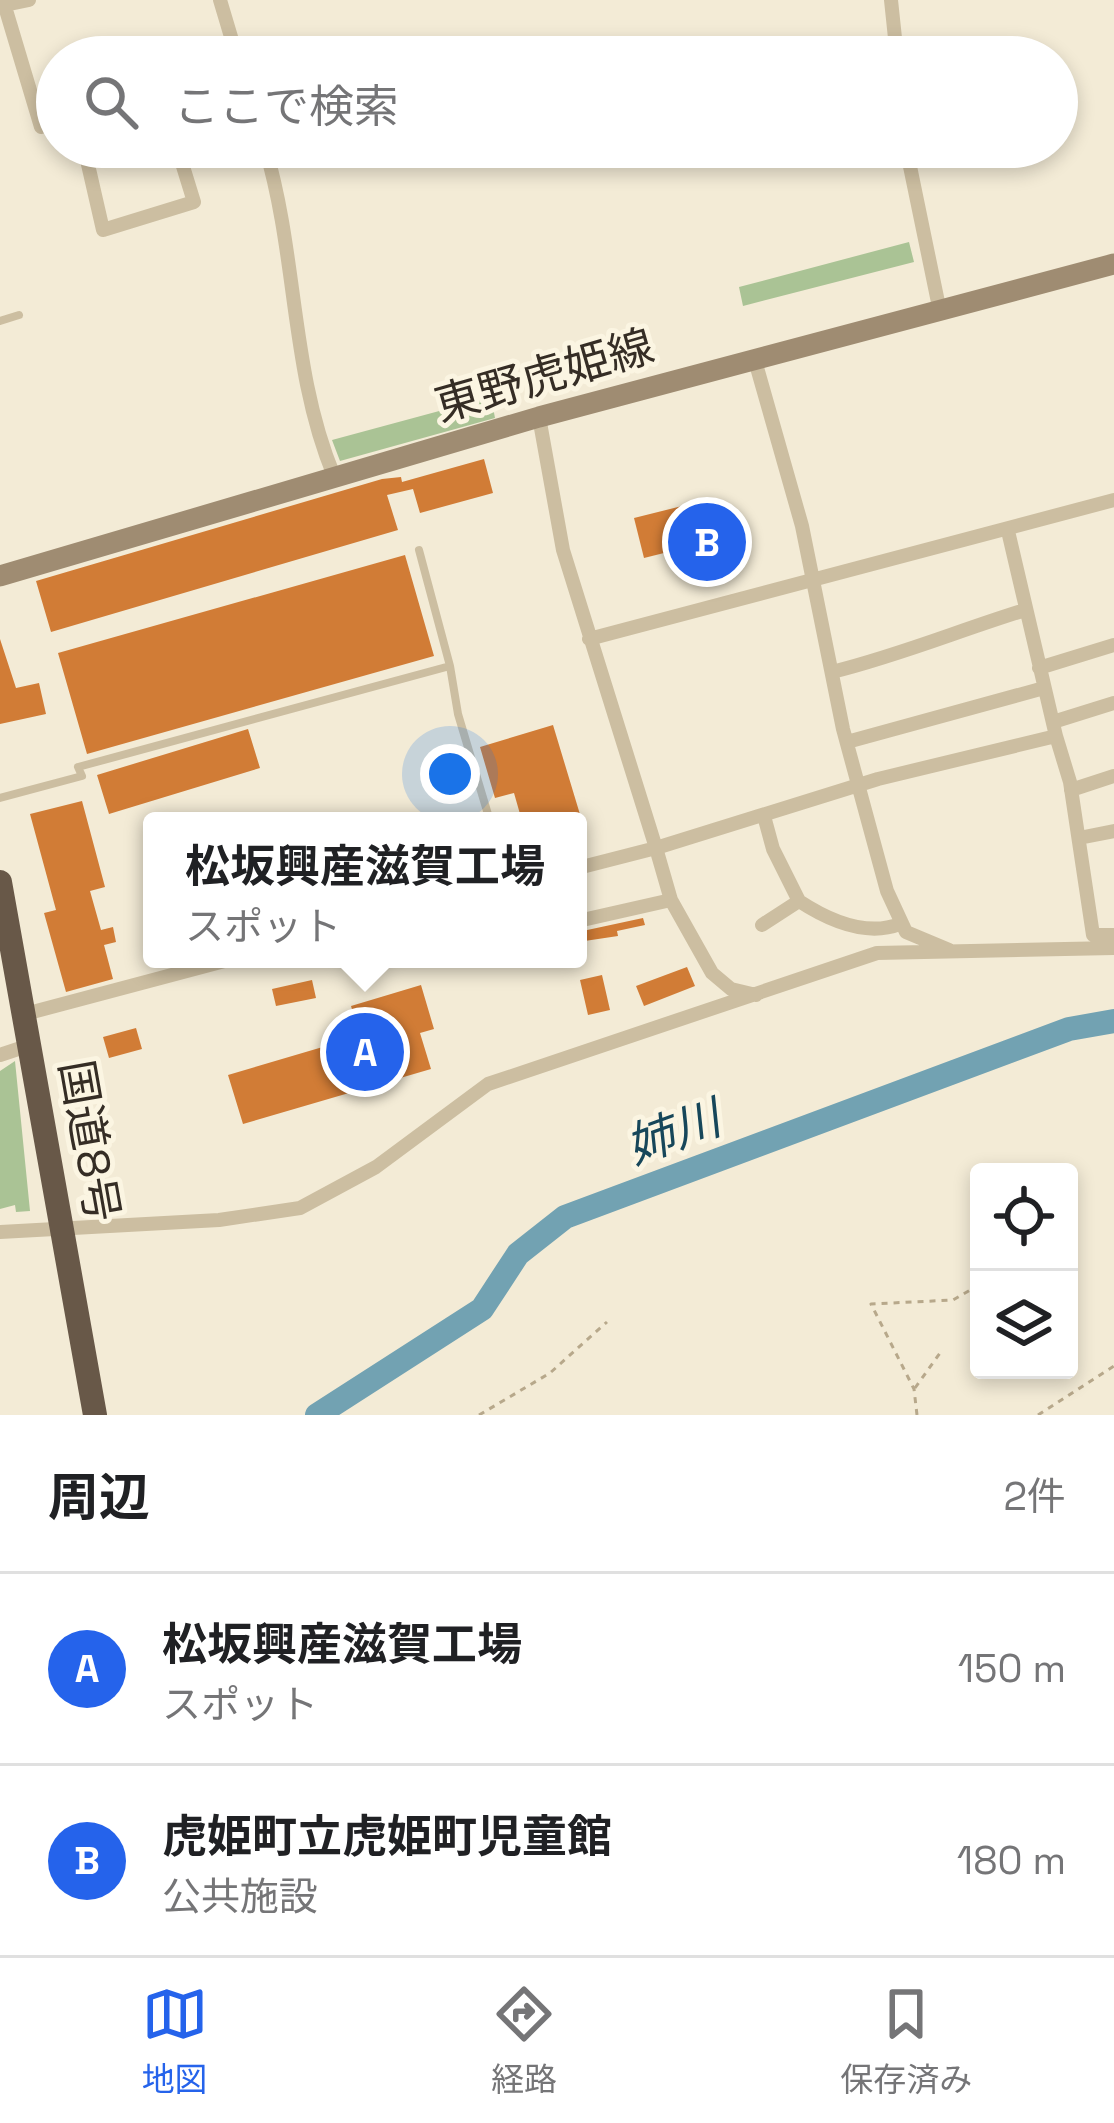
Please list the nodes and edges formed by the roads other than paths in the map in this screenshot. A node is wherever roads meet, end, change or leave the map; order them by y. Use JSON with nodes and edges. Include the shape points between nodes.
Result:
{"nodes":[{"id":1,"x":29,"y":0,"type":"edge"},
{"id":2,"x":220,"y":0,"type":"edge"},
{"id":3,"x":891,"y":0,"type":"edge"},
{"id":4,"x":2,"y":4,"type":"edge"},
{"id":5,"x":231,"y":36,"type":"edge"},
{"id":6,"x":895,"y":36,"type":"edge"},
{"id":7,"x":36,"y":114,"type":"edge"},
{"id":8,"x":89,"y":168,"type":"edge"},
{"id":9,"x":183,"y":168,"type":"edge"},
{"id":10,"x":271,"y":168,"type":"edge"},
{"id":11,"x":911,"y":168,"type":"edge"},
{"id":12,"x":1114,"y":264,"type":"edge"},
{"id":13,"x":939,"y":307,"type":"junction"},
{"id":14,"x":19,"y":315,"type":"dead end"},
{"id":15,"x":0,"y":321,"type":"edge"},
{"id":16,"x":754,"y":357,"type":"junction"},
{"id":17,"x":538,"y":417,"type":"junction"},
{"id":18,"x":334,"y":476,"type":"junction"},
{"id":19,"x":1114,"y":500,"type":"edge"},
{"id":20,"x":1008,"y":531,"type":"junction"},
{"id":21,"x":418,"y":550,"type":"dead end"},
{"id":22,"x":0,"y":577,"type":"edge"},
{"id":23,"x":815,"y":582,"type":"junction"},
{"id":24,"x":1025,"y":610,"type":"junction"},
{"id":25,"x":590,"y":639,"type":"junction"},
{"id":26,"x":1114,"y":645,"type":"edge"},
{"id":27,"x":451,"y":666,"type":"junction"},
{"id":28,"x":1039,"y":668,"type":"junction"},
{"id":29,"x":832,"y":672,"type":"junction"},
{"id":30,"x":1044,"y":688,"type":"junction"},
{"id":31,"x":1114,"y":703,"type":"edge"},
{"id":32,"x":1054,"y":729,"type":"junction"},
{"id":33,"x":847,"y":742,"type":"junction"},
{"id":34,"x":1114,"y":776,"type":"edge"},
{"id":35,"x":861,"y":786,"type":"junction"},
{"id":36,"x":1071,"y":790,"type":"junction"},
{"id":37,"x":0,"y":798,"type":"edge"},
{"id":38,"x":487,"y":812,"type":"edge"},
{"id":39,"x":764,"y":816,"type":"junction"},
{"id":40,"x":1114,"y":830,"type":"edge"},
{"id":41,"x":1079,"y":838,"type":"junction"},
{"id":42,"x":656,"y":848,"type":"junction"},
{"id":43,"x":587,"y":866,"type":"edge"},
{"id":44,"x":0,"y":882,"type":"edge"},
{"id":45,"x":671,"y":899,"type":"junction"},
{"id":46,"x":800,"y":902,"type":"junction"},
{"id":47,"x":587,"y":919,"type":"edge"},
{"id":48,"x":900,"y":924,"type":"junction"},
{"id":49,"x":762,"y":925,"type":"dead end"},
{"id":50,"x":1114,"y":935,"type":"edge"},
{"id":51,"x":1114,"y":948,"type":"edge"},
{"id":52,"x":964,"y":955,"type":"junction"},
{"id":53,"x":198,"y":968,"type":"edge"},
{"id":54,"x":756,"y":995,"type":"junction"},
{"id":55,"x":25,"y":1014,"type":"junction"},
{"id":56,"x":30,"y":1045,"type":"junction"},
{"id":57,"x":0,"y":1054,"type":"edge"},
{"id":58,"x":0,"y":1232,"type":"edge"},
{"id":59,"x":64,"y":1232,"type":"junction"},
{"id":60,"x":95,"y":1415,"type":"edge"}],
"edges":[{"from":1,"to":4,"type":"street"},
{"from":2,"to":5,"type":"street"},
{"from":3,"to":6,"type":"street"},
{"from":4,"to":7,"type":"street"},
{"from":8,"to":9,"type":"street","via":[[103,230],[194,202]]},
{"from":10,"to":18,"type":"street","via":[[286,215],[310,418]]},
{"from":11,"to":13,"type":"street"},
{"from":12,"to":13,"type":"main road","name":"東野虎姫線"},
{"from":13,"to":16,"type":"main road","name":"東野虎姫線"},
{"from":14,"to":15,"type":"lane"},
{"from":16,"to":17,"type":"main road","name":"東野虎姫線"},
{"from":16,"to":23,"type":"street"},
{"from":17,"to":18,"type":"main road","name":"東野虎姫線"},
{"from":17,"to":25,"type":"street"},
{"from":18,"to":22,"type":"main road","name":"東野虎姫線"},
{"from":19,"to":20,"type":"street"},
{"from":20,"to":23,"type":"street"},
{"from":20,"to":24,"type":"street"},
{"from":21,"to":27,"type":"lane"},
{"from":23,"to":25,"type":"street"},
{"from":23,"to":29,"type":"street"},
{"from":24,"to":28,"type":"street"},
{"from":24,"to":29,"type":"street"},
{"from":25,"to":42,"type":"street"},
{"from":26,"to":28,"type":"street"},
{"from":27,"to":37,"type":"lane","via":[[78,767],[82,776]]},
{"from":27,"to":38,"type":"lane"},
{"from":28,"to":30,"type":"street"},
{"from":29,"to":33,"type":"street"},
{"from":30,"to":32,"type":"street"},
{"from":30,"to":33,"type":"street"},
{"from":31,"to":32,"type":"street"},
{"from":32,"to":35,"type":"street"},
{"from":32,"to":36,"type":"street"},
{"from":33,"to":35,"type":"street"},
{"from":34,"to":36,"type":"street"},
{"from":35,"to":39,"type":"street"},
{"from":35,"to":48,"type":"street"},
{"from":36,"to":41,"type":"street"},
{"from":39,"to":42,"type":"street"},
{"from":39,"to":46,"type":"street"},
{"from":40,"to":41,"type":"street"},
{"from":41,"to":50,"type":"street","via":[[1093,935]]},
{"from":42,"to":43,"type":"street"},
{"from":42,"to":45,"type":"street"},
{"from":44,"to":55,"type":"highway","name":"国道8号"},
{"from":45,"to":47,"type":"street"},
{"from":45,"to":54,"type":"street","via":[[712,973]]},
{"from":46,"to":48,"type":"street","via":[[841,924]]},
{"from":46,"to":49,"type":"street"},
{"from":48,"to":52,"type":"street"},
{"from":51,"to":52,"type":"street"},
{"from":52,"to":54,"type":"street","via":[[877,953]]},
{"from":53,"to":55,"type":"street"},
{"from":54,"to":59,"type":"street","via":[[488,1084],[376,1167],[299,1208]]},
{"from":55,"to":56,"type":"highway","name":"国道8号"},
{"from":56,"to":57,"type":"street"},
{"from":56,"to":59,"type":"highway","name":"国道8号"},
{"from":58,"to":59,"type":"street"},
{"from":59,"to":60,"type":"highway","name":"国道8号"}]}
